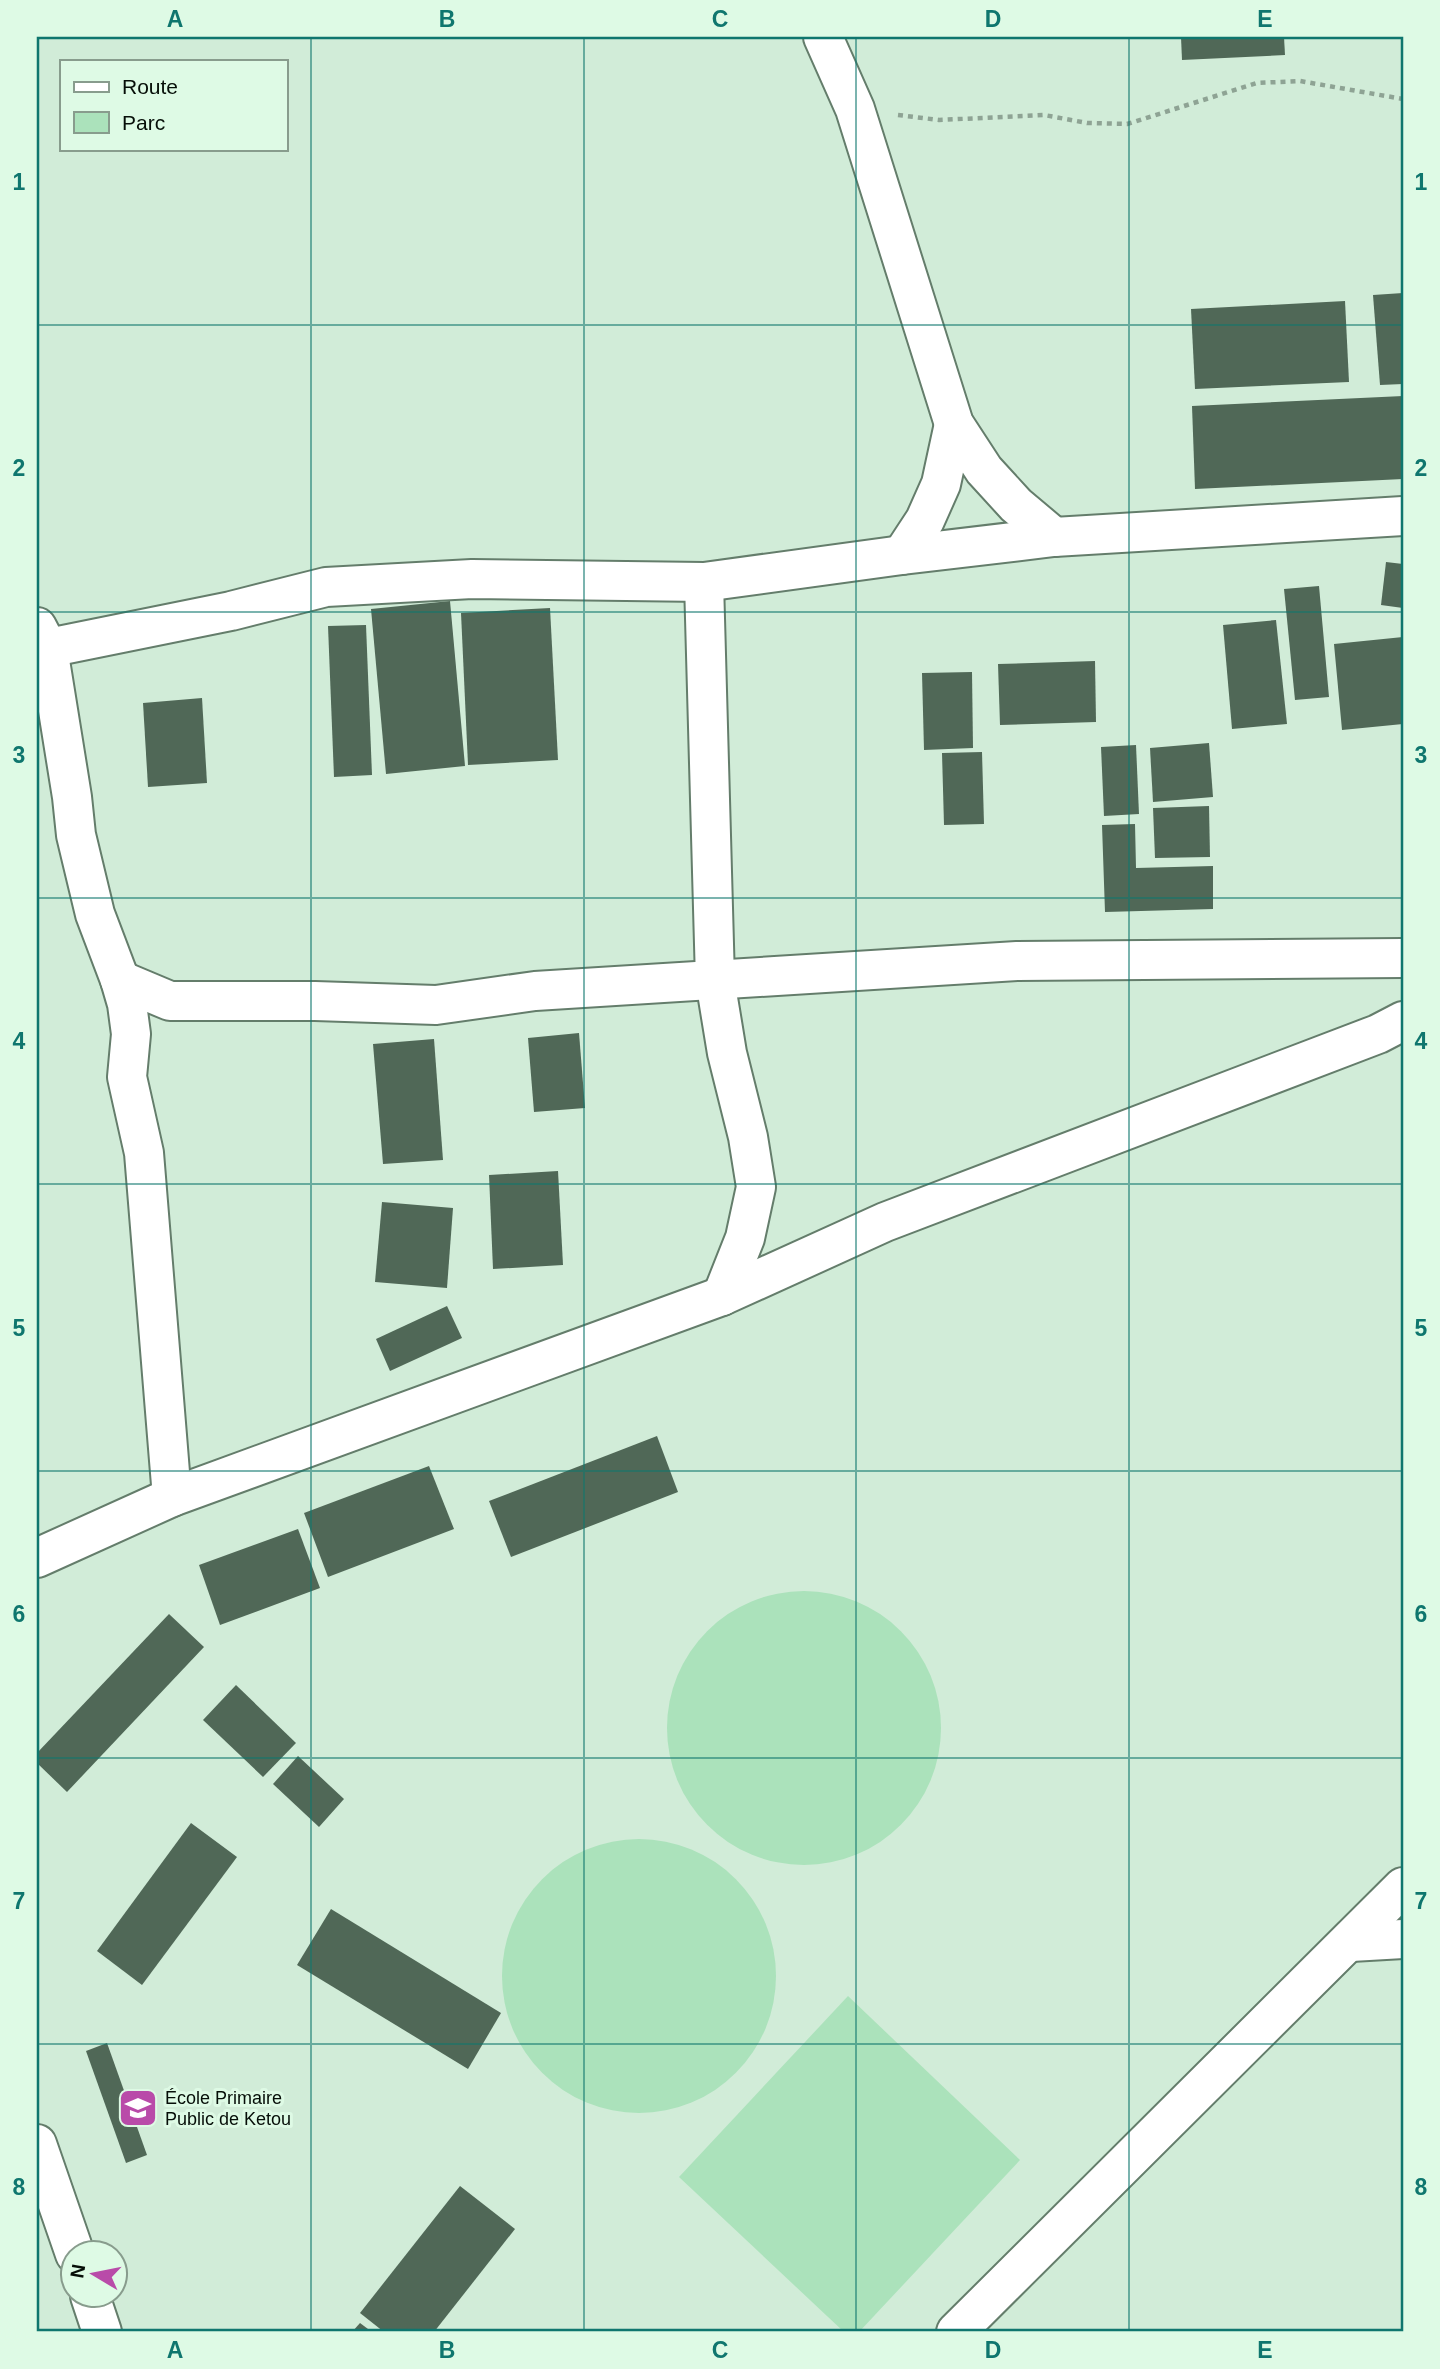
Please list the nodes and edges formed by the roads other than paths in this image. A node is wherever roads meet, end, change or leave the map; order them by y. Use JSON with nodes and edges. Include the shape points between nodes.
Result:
{"nodes":[{"id":1,"x":823,"y":37,"type":"edge"},
{"id":2,"x":954,"y":424,"type":"junction"},
{"id":3,"x":1403,"y":516,"type":"edge"},
{"id":4,"x":1054,"y":537,"type":"junction"},
{"id":5,"x":902,"y":555,"type":"junction"},
{"id":6,"x":704,"y":582,"type":"junction"},
{"id":7,"x":42,"y":637,"type":"edge"},
{"id":8,"x":1403,"y":958,"type":"edge"},
{"id":9,"x":120,"y":980,"type":"junction"},
{"id":10,"x":715,"y":980,"type":"junction"},
{"id":11,"x":170,"y":1001,"type":"junction"},
{"id":12,"x":1403,"y":1021,"type":"edge"},
{"id":13,"x":131,"y":1034,"type":"junction"},
{"id":14,"x":722,"y":1296,"type":"junction"},
{"id":15,"x":172,"y":1497,"type":"junction"},
{"id":16,"x":37,"y":1558,"type":"edge"},
{"id":17,"x":1403,"y":1887,"type":"edge"},
{"id":18,"x":1403,"y":1939,"type":"edge"},
{"id":19,"x":1351,"y":1942,"type":"junction"},
{"id":20,"x":37,"y":2144,"type":"edge"},
{"id":21,"x":70,"y":2240,"type":"edge"},
{"id":22,"x":95,"y":2310,"type":"edge"},
{"id":23,"x":103,"y":2332,"type":"edge"},
{"id":24,"x":956,"y":2332,"type":"edge"}],
"edges":[{"from":1,"to":2,"type":"street","via":[[855,109]]},
{"from":2,"to":4,"type":"street","via":[[984,470]]},
{"from":2,"to":5,"type":"street","via":[[940,484],[925,520]]},
{"from":3,"to":4,"type":"street"},
{"from":4,"to":5,"type":"street"},
{"from":5,"to":6,"type":"street"},
{"from":6,"to":7,"type":"street","via":[[472,579],[326,587],[231,611]]},
{"from":6,"to":10,"type":"street"},
{"from":7,"to":9,"type":"street","via":[[76,835],[95,914]]},
{"from":8,"to":10,"type":"street","via":[[1017,961]]},
{"from":9,"to":11,"type":"street"},
{"from":9,"to":13,"type":"street"},
{"from":10,"to":11,"type":"street","via":[[536,991],[436,1005]]},
{"from":10,"to":14,"type":"street","via":[[756,1187],[745,1238]]},
{"from":11,"to":13,"type":"street"},
{"from":12,"to":14,"type":"street","via":[[885,1222]]},
{"from":13,"to":15,"type":"street","via":[[127,1077],[144,1153]]},
{"from":14,"to":15,"type":"street"},
{"from":15,"to":16,"type":"street"},
{"from":17,"to":19,"type":"street"},
{"from":18,"to":19,"type":"street"},
{"from":19,"to":24,"type":"street"},
{"from":20,"to":21,"type":"street"},
{"from":22,"to":23,"type":"street"}]}
